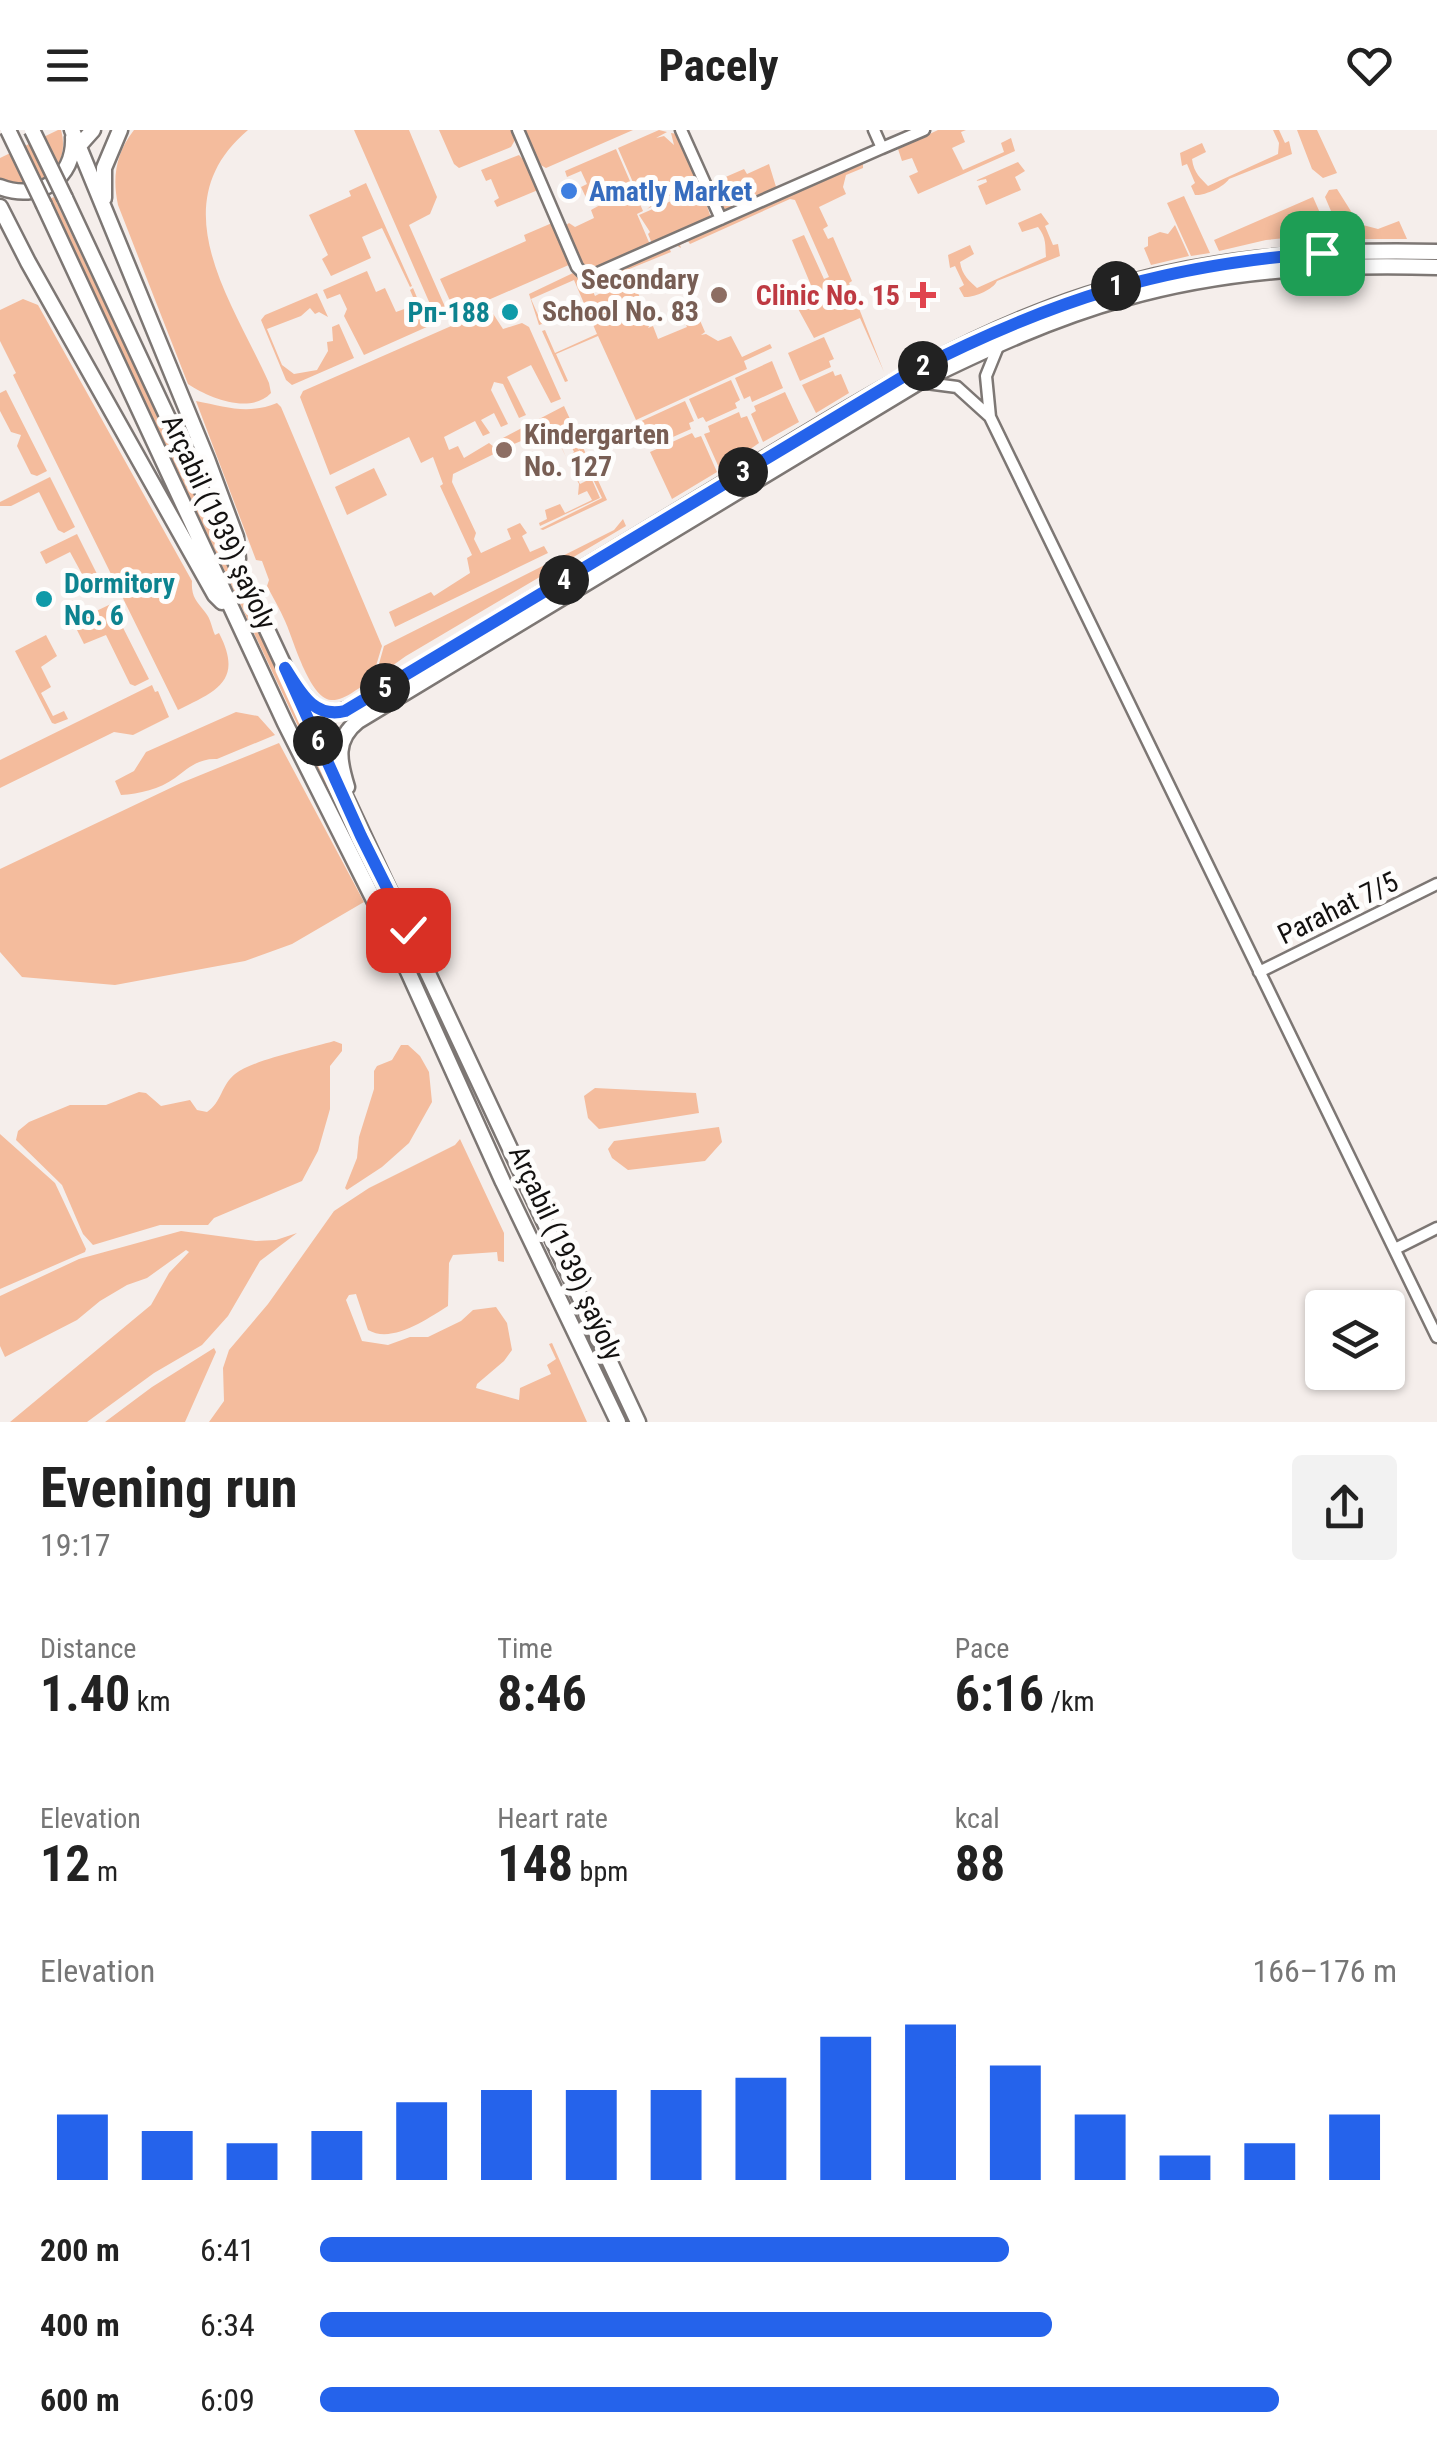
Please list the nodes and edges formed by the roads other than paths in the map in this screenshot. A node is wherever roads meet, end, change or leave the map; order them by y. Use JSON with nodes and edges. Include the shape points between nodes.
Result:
{"nodes":[{"id":1,"x":8,"y":130,"type":"edge"},
{"id":2,"x":32,"y":130,"type":"edge"},
{"id":3,"x":72,"y":130,"type":"edge"},
{"id":4,"x":93,"y":130,"type":"edge"},
{"id":5,"x":120,"y":130,"type":"edge"},
{"id":6,"x":518,"y":130,"type":"edge"},
{"id":7,"x":681,"y":130,"type":"edge"},
{"id":8,"x":874,"y":130,"type":"edge"},
{"id":9,"x":924,"y":130,"type":"edge"},
{"id":10,"x":882,"y":148,"type":"junction"},
{"id":11,"x":76,"y":149,"type":"junction"},
{"id":12,"x":4,"y":189,"type":"edge"},
{"id":13,"x":0,"y":206,"type":"edge"},
{"id":14,"x":104,"y":208,"type":"junction"},
{"id":15,"x":720,"y":219,"type":"junction"},
{"id":16,"x":0,"y":232,"type":"edge"},
{"id":17,"x":1437,"y":252,"type":"edge"},
{"id":18,"x":28,"y":262,"type":"junction"},
{"id":19,"x":1437,"y":266,"type":"edge"},
{"id":20,"x":998,"y":344,"type":"junction"},
{"id":21,"x":919,"y":382,"type":"junction"},
{"id":22,"x":990,"y":417,"type":"junction"},
{"id":23,"x":240,"y":575,"type":"junction"},
{"id":24,"x":234,"y":615,"type":"junction"},
{"id":25,"x":285,"y":668,"type":"junction"},
{"id":26,"x":361,"y":836,"type":"junction"},
{"id":27,"x":1437,"y":884,"type":"edge"},
{"id":28,"x":1259,"y":972,"type":"junction"},
{"id":29,"x":474,"y":1074,"type":"junction"},
{"id":30,"x":459,"y":1080,"type":"junction"},
{"id":31,"x":494,"y":1117,"type":"junction"},
{"id":32,"x":478,"y":1124,"type":"junction"},
{"id":33,"x":1437,"y":1228,"type":"edge"},
{"id":34,"x":1394,"y":1248,"type":"junction"},
{"id":35,"x":1433,"y":1318,"type":"edge"},
{"id":36,"x":1437,"y":1337,"type":"edge"},
{"id":37,"x":618,"y":1422,"type":"edge"},
{"id":38,"x":638,"y":1422,"type":"edge"}],
"edges":[{"from":1,"to":24,"type":"main road","name":"Arçabil (1939) şaýoly","bridge":true},
{"from":2,"to":23,"type":"main road","name":"Arçabil (1939) şaýoly","bridge":true},
{"from":3,"to":11,"type":"main road"},
{"from":4,"to":11,"type":"main road"},
{"from":5,"to":14,"type":"main road","via":[[104,168]]},
{"from":6,"to":15,"type":"street","via":[[577,267],[587,276]]},
{"from":7,"to":15,"type":"street"},
{"from":8,"to":10,"type":"street"},
{"from":9,"to":10,"type":"street"},
{"from":10,"to":15,"type":"street"},
{"from":11,"to":12,"type":"main road","via":[[64,174],[44,189]]},
{"from":11,"to":14,"type":"main road"},
{"from":13,"to":18,"type":"main road"},
{"from":14,"to":23,"type":"main road","via":[[236,537]]},
{"from":16,"to":18,"type":"main road"},
{"from":17,"to":25,"type":"main road","via":[[1342,251],[1219,263],[1053,307],[911,372],[345,711],[312,706]]},
{"from":18,"to":24,"type":"main road","via":[[215,595]]},
{"from":19,"to":20,"type":"main road","via":[[1347,265],[1209,279],[1126,298]]},
{"from":20,"to":21,"type":"main road"},
{"from":20,"to":22,"type":"street","via":[[986,376]]},
{"from":21,"to":22,"type":"street","via":[[957,388]]},
{"from":21,"to":26,"type":"main road","via":[[353,724],[339,756]]},
{"from":22,"to":28,"type":"street"},
{"from":23,"to":25,"type":"main road","name":"Arçabil (1939) şaýoly"},
{"from":24,"to":30,"type":"main road","name":"Arçabil (1939) şaýoly"},
{"from":25,"to":26,"type":"main road","name":"Arçabil (1939) şaýoly"},
{"from":26,"to":29,"type":"main road","name":"Arçabil (1939) şaýoly"},
{"from":27,"to":28,"type":"street","name":"Parahat 7/5"},
{"from":28,"to":34,"type":"street"},
{"from":29,"to":30,"type":"main road"},
{"from":29,"to":31,"type":"main road","name":"Arçabil (1939) şaýoly"},
{"from":30,"to":32,"type":"main road","name":"Arçabil (1939) şaýoly"},
{"from":31,"to":32,"type":"main road"},
{"from":31,"to":38,"type":"main road","name":"Arçabil (1939) şaýoly"},
{"from":32,"to":37,"type":"main road","name":"Arçabil (1939) şaýoly"},
{"from":33,"to":34,"type":"street"},
{"from":34,"to":35,"type":"street"},
{"from":35,"to":36,"type":"street"}]}
